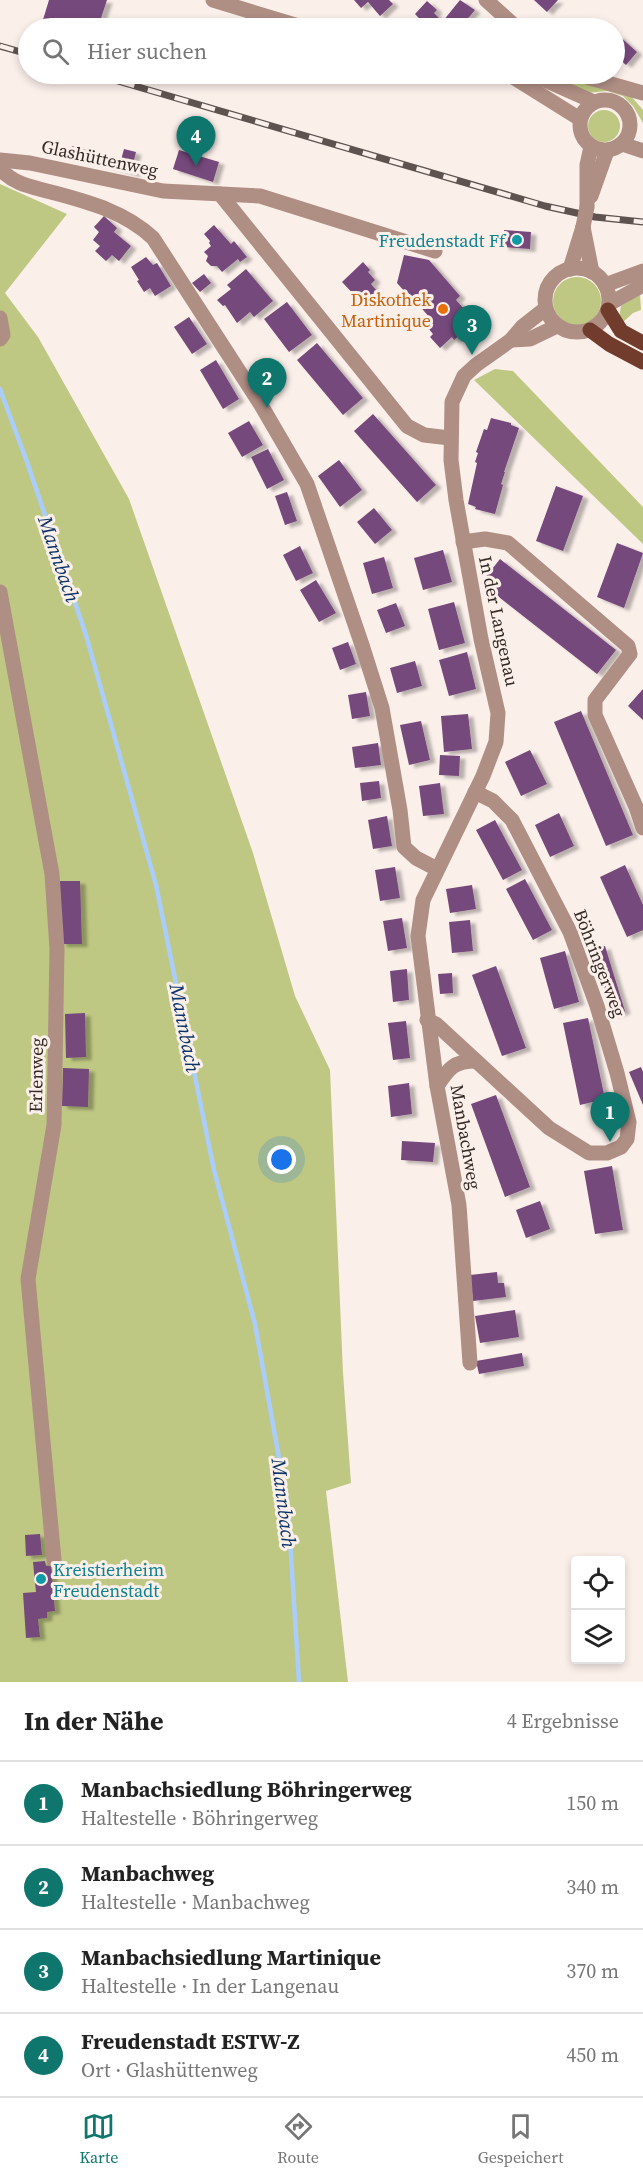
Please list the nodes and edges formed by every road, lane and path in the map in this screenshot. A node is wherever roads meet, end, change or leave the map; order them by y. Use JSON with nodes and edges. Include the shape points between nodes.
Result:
{"nodes":[{"id":1,"x":213,"y":0,"type":"edge"},
{"id":2,"x":486,"y":0,"type":"edge"},
{"id":3,"x":272,"y":18,"type":"edge"},
{"id":4,"x":506,"y":18,"type":"edge"},
{"id":5,"x":525,"y":84,"type":"edge"},
{"id":6,"x":554,"y":84,"type":"edge"},
{"id":7,"x":611,"y":84,"type":"edge"},
{"id":8,"x":643,"y":93,"type":"edge"},
{"id":9,"x":594,"y":102,"type":"junction"},
{"id":10,"x":580,"y":120,"type":"junction"},
{"id":11,"x":637,"y":126,"type":"edge"},
{"id":12,"x":622,"y":144,"type":"junction"},
{"id":13,"x":591,"y":147,"type":"junction"},
{"id":14,"x":607,"y":151,"type":"junction"},
{"id":15,"x":643,"y":151,"type":"edge"},
{"id":16,"x":0,"y":160,"type":"edge"},
{"id":17,"x":594,"y":166,"type":"junction"},
{"id":18,"x":0,"y":169,"type":"edge"},
{"id":19,"x":220,"y":194,"type":"junction"},
{"id":20,"x":583,"y":227,"type":"junction"},
{"id":21,"x":435,"y":251,"type":"dead end"},
{"id":22,"x":570,"y":268,"type":"junction"},
{"id":23,"x":643,"y":270,"type":"edge"},
{"id":24,"x":592,"y":272,"type":"junction"},
{"id":25,"x":605,"y":285,"type":"junction"},
{"id":26,"x":643,"y":285,"type":"edge"},
{"id":27,"x":608,"y":307,"type":"junction"},
{"id":28,"x":545,"y":309,"type":"junction"},
{"id":29,"x":0,"y":318,"type":"edge"},
{"id":30,"x":557,"y":326,"type":"junction"},
{"id":31,"x":590,"y":330,"type":"junction"},
{"id":32,"x":0,"y":339,"type":"edge"},
{"id":33,"x":511,"y":340,"type":"junction"},
{"id":34,"x":643,"y":343,"type":"edge"},
{"id":35,"x":643,"y":362,"type":"edge"},
{"id":36,"x":450,"y":438,"type":"junction"},
{"id":37,"x":463,"y":542,"type":"junction"},
{"id":38,"x":0,"y":592,"type":"edge"},
{"id":39,"x":475,"y":792,"type":"junction"},
{"id":40,"x":643,"y":828,"type":"edge"},
{"id":41,"x":437,"y":869,"type":"junction"},
{"id":42,"x":418,"y":919,"type":"joint"},
{"id":43,"x":427,"y":1020,"type":"junction"},
{"id":44,"x":476,"y":1061,"type":"junction"},
{"id":45,"x":437,"y":1086,"type":"junction"},
{"id":46,"x":643,"y":1137,"type":"edge"},
{"id":47,"x":627,"y":1139,"type":"junction"},
{"id":48,"x":470,"y":1362,"type":"dead end"},
{"id":49,"x":54,"y":1560,"type":"dead end"}],
"edges":[{"from":1,"to":3,"type":"street"},
{"from":2,"to":4,"type":"street"},
{"from":5,"to":10,"type":"street"},
{"from":6,"to":9,"type":"street"},
{"from":7,"to":8,"type":"street"},
{"from":9,"to":10,"type":"street"},
{"from":9,"to":11,"type":"street","via":[[617,103]]},
{"from":10,"to":13,"type":"street","via":[[581,135]]},
{"from":11,"to":12,"type":"street"},
{"from":12,"to":14,"type":"street"},
{"from":12,"to":15,"type":"street"},
{"from":13,"to":14,"type":"street"},
{"from":13,"to":17,"type":"street"},
{"from":14,"to":17,"type":"street"},
{"from":16,"to":19,"type":"street","name":"Glashüttenweg","via":[[164,191]]},
{"from":17,"to":20,"type":"street","bridge":true},
{"from":18,"to":41,"type":"street","via":[[12,181],[104,207],[138,224],[153,238],[261,405],[307,484],[363,645],[382,708],[404,847]]},
{"from":19,"to":21,"type":"street","name":"Glashüttenweg","via":[[260,196]]},
{"from":19,"to":36,"type":"street","via":[[407,426],[424,435]]},
{"from":20,"to":22,"type":"street"},
{"from":20,"to":24,"type":"street"},
{"from":22,"to":24,"type":"street"},
{"from":22,"to":28,"type":"street","via":[[556,275],[547,287]]},
{"from":23,"to":25,"type":"street"},
{"from":24,"to":25,"type":"street"},
{"from":25,"to":27,"type":"street"},
{"from":26,"to":27,"type":"street"},
{"from":27,"to":31,"type":"street","via":[[604,318]]},
{"from":27,"to":34,"type":"main road","via":[[621,331]]},
{"from":28,"to":30,"type":"street"},
{"from":28,"to":33,"type":"street","name":"In der Langenau"},
{"from":29,"to":32,"type":"street"},
{"from":30,"to":31,"type":"street","via":[[573,333]]},
{"from":30,"to":33,"type":"street","name":"In der Langenau","via":[[530,339]]},
{"from":31,"to":35,"type":"main road"},
{"from":33,"to":36,"type":"street","name":"In der Langenau","via":[[464,376],[452,402]]},
{"from":36,"to":37,"type":"street","name":"In der Langenau"},
{"from":37,"to":39,"type":"street","name":"In der Langenau","via":[[498,712],[496,742]]},
{"from":37,"to":40,"type":"street","via":[[485,539],[508,543],[628,646],[630,654],[595,700],[595,715]]},
{"from":38,"to":49,"type":"street","name":"Erlenweg","via":[[52,874],[57,949],[54,1125],[28,1279]]},
{"from":39,"to":41,"type":"street","name":"In der Langenau"},
{"from":39,"to":47,"type":"street","name":"Böhringerweg","via":[[492,801],[512,820],[570,932],[617,1073],[628,1122]]},
{"from":41,"to":42,"type":"street","name":"In der Langenau"},
{"from":42,"to":43,"type":"street","name":"Manbachweg"},
{"from":43,"to":44,"type":"street"},
{"from":43,"to":45,"type":"street","name":"Manbachweg"},
{"from":44,"to":45,"type":"street","via":[[463,1061],[448,1069]]},
{"from":44,"to":47,"type":"street","via":[[549,1128],[589,1153],[607,1153],[621,1147]]},
{"from":45,"to":48,"type":"street","name":"Manbachweg","via":[[459,1205]]},
{"from":46,"to":47,"type":"street"}]}
